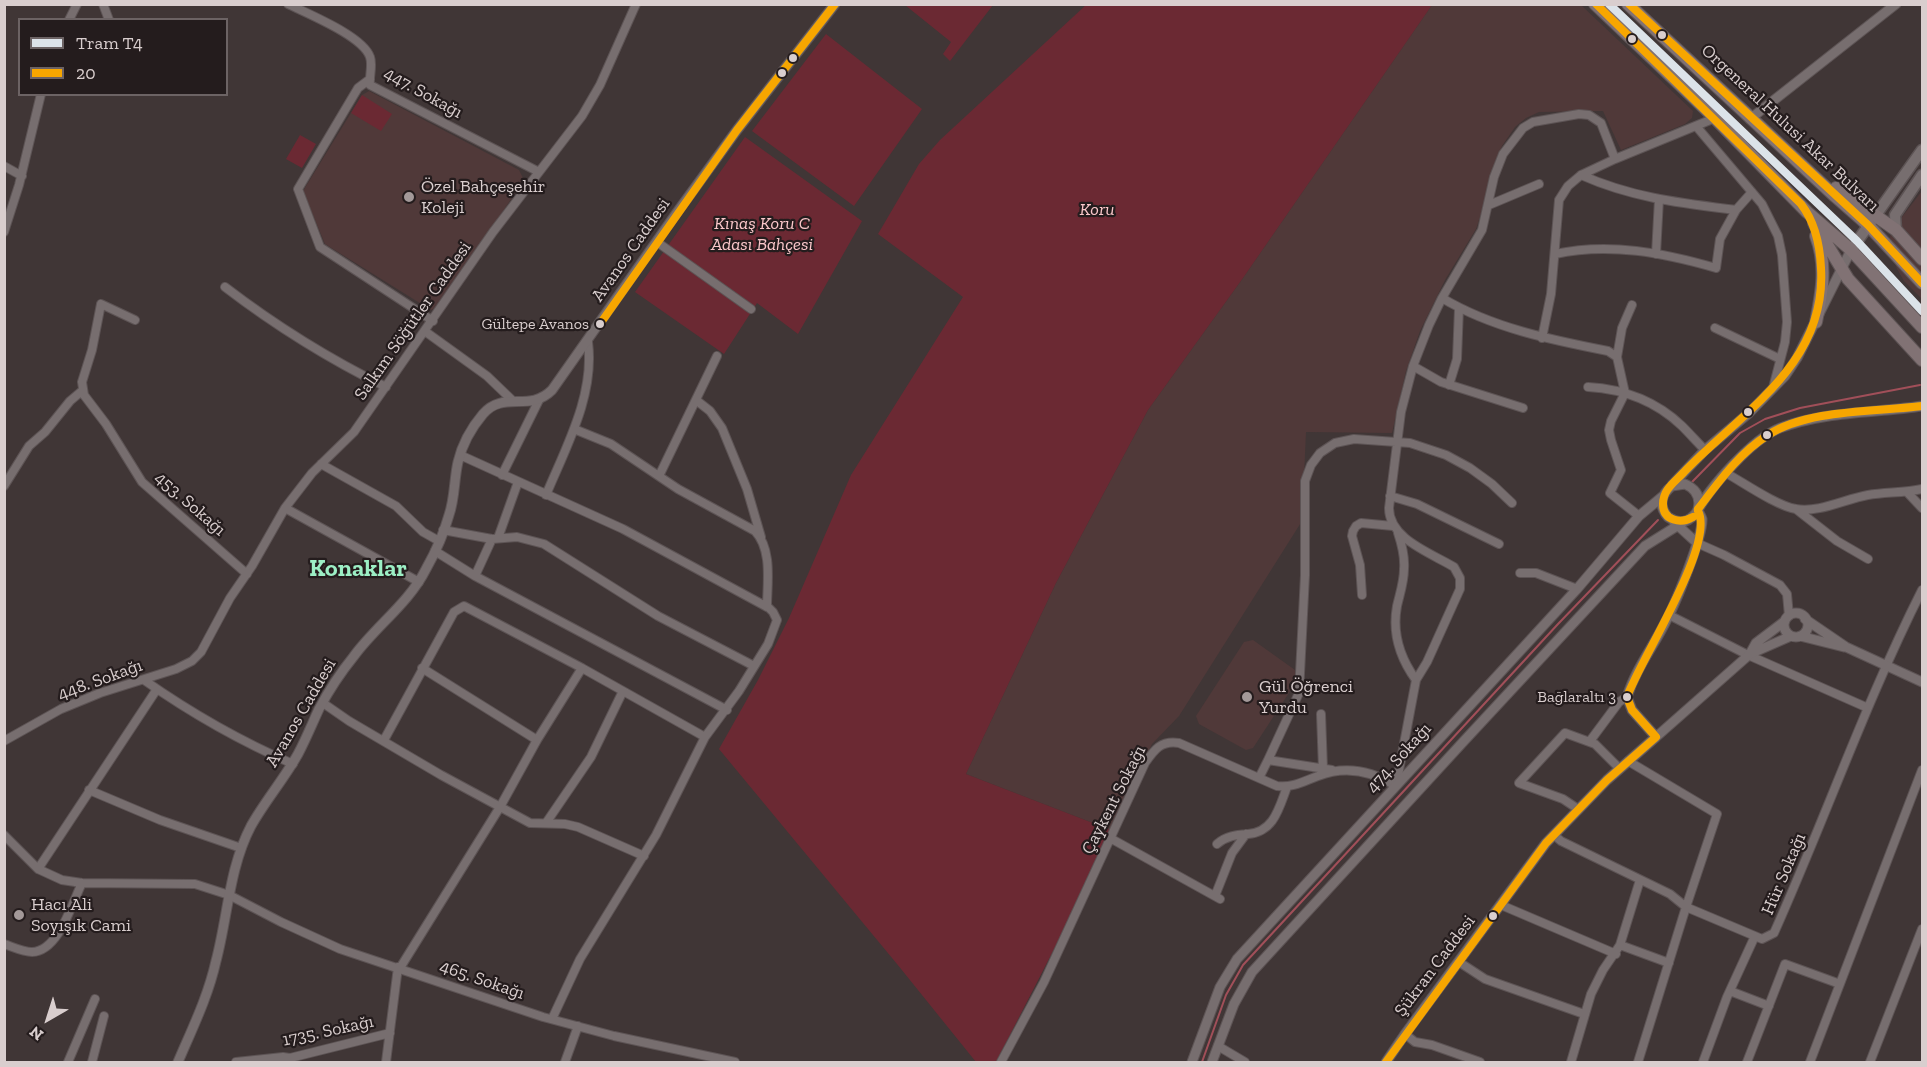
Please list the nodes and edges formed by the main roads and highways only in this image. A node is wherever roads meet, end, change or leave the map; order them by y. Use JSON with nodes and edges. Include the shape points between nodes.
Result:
{"nodes":[{"id":1,"x":1595,"y":4,"type":"edge"},
{"id":2,"x":1634,"y":7,"type":"edge"},
{"id":3,"x":1923,"y":150,"type":"edge"},
{"id":4,"x":1923,"y":175,"type":"edge"},
{"id":5,"x":1807,"y":212,"type":"junction"},
{"id":6,"x":1872,"y":220,"type":"junction"},
{"id":7,"x":1896,"y":230,"type":"junction"},
{"id":8,"x":1851,"y":250,"type":"junction"},
{"id":9,"x":1923,"y":259,"type":"edge"},
{"id":10,"x":1923,"y":283,"type":"edge"},
{"id":11,"x":1816,"y":322,"type":"road end"},
{"id":12,"x":1923,"y":327,"type":"edge"},
{"id":13,"x":1923,"y":360,"type":"edge"}],
"edges":[{"from":1,"to":5,"type":"main road"},
{"from":2,"to":6,"type":"main road","name":"Orgeneral Hulusi Akar Bulvarı","via":[[1803,167]]},
{"from":3,"to":6,"type":"main road"},
{"from":4,"to":7,"type":"main road","via":[[1895,215]]},
{"from":5,"to":8,"type":"main road"},
{"from":5,"to":11,"type":"main road","via":[[1824,268]]},
{"from":5,"to":13,"type":"main road","via":[[1848,279]]},
{"from":6,"to":7,"type":"main road"},
{"from":6,"to":8,"type":"main road"},
{"from":6,"to":10,"type":"main road","name":"Orgeneral Hulusi Akar Bulvarı"},
{"from":7,"to":9,"type":"main road"},
{"from":8,"to":12,"type":"main road"}]}
